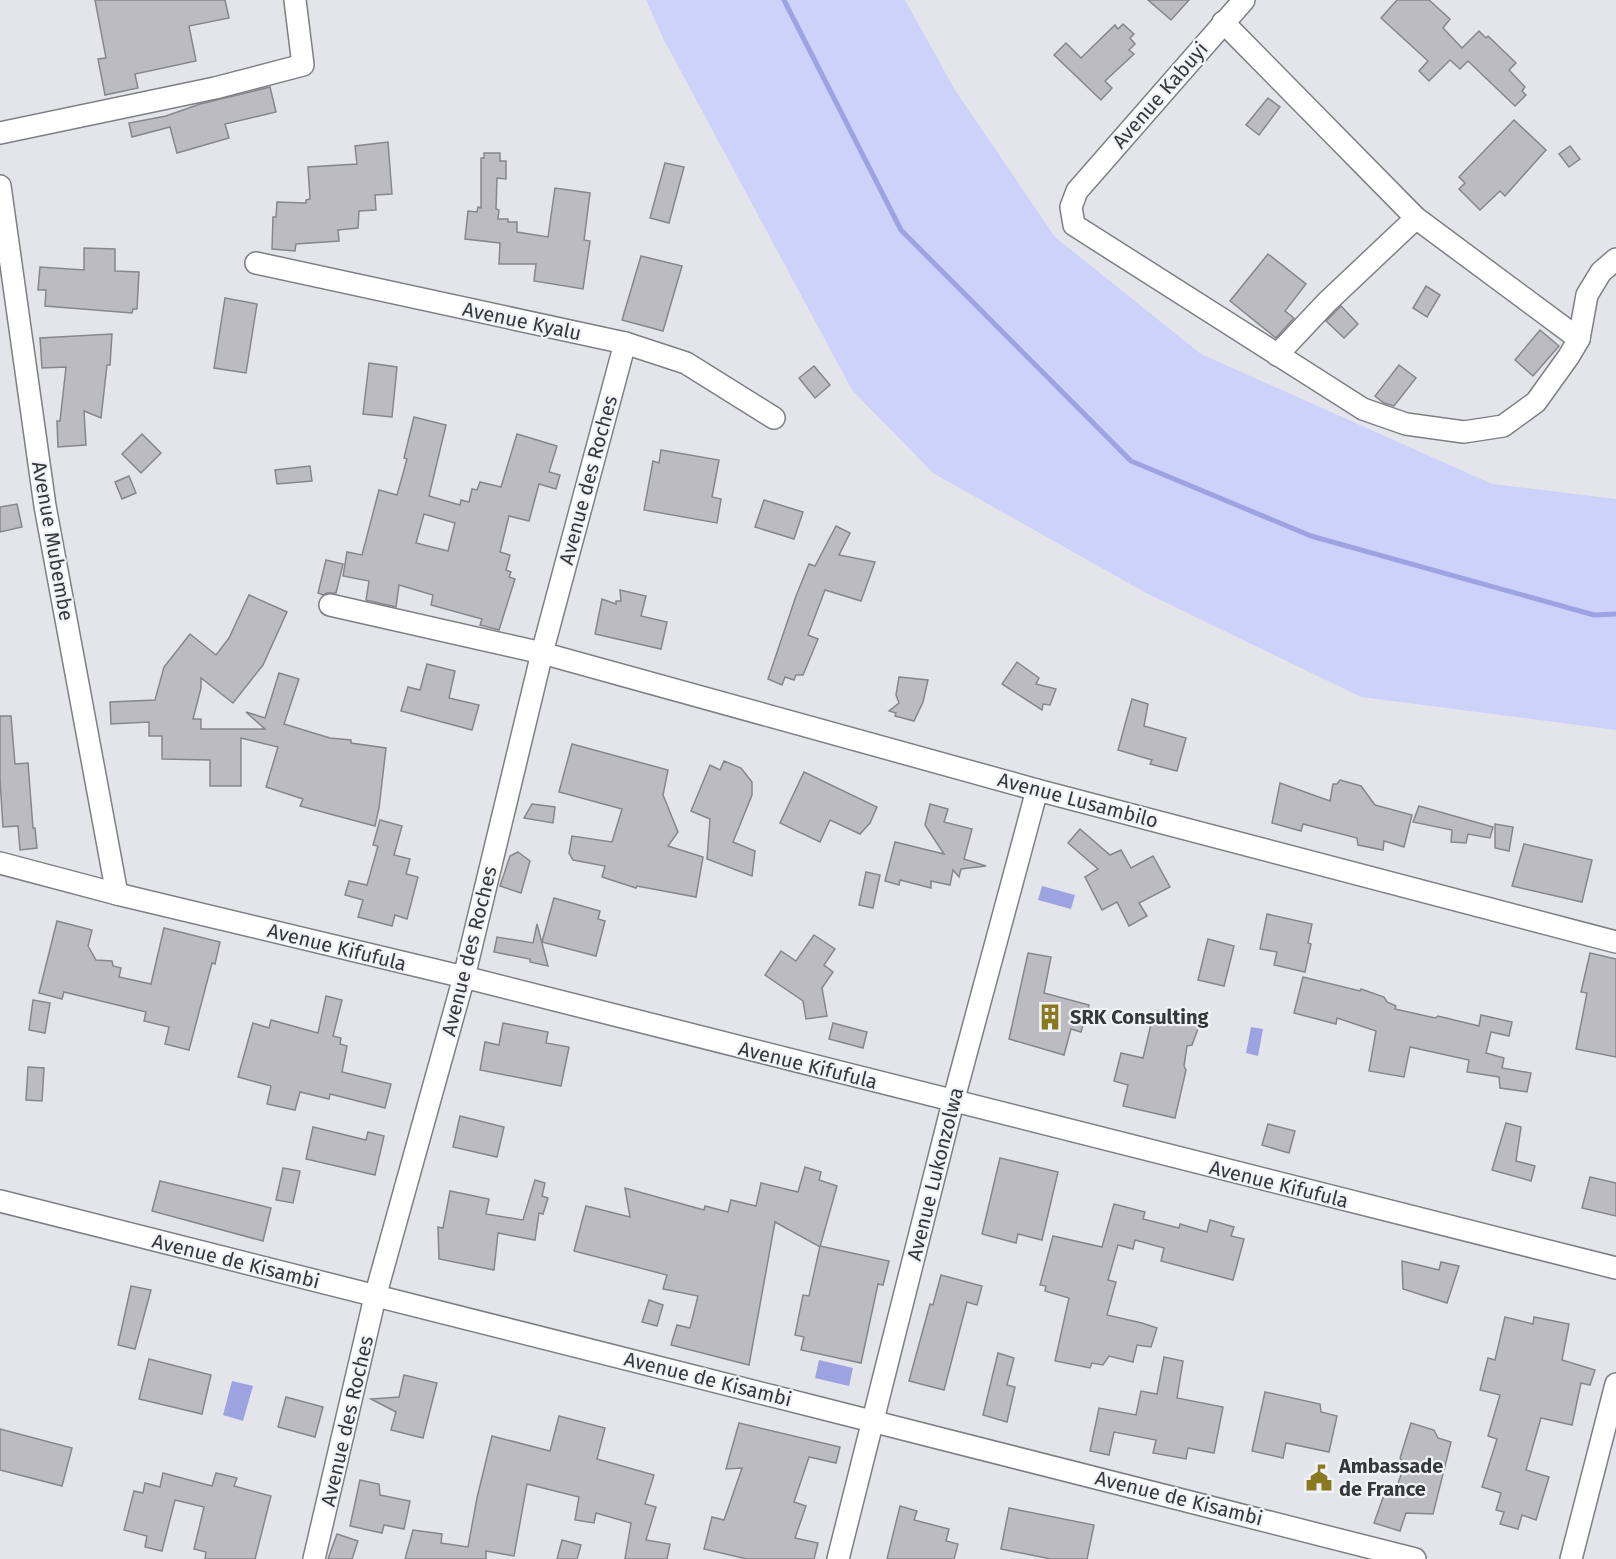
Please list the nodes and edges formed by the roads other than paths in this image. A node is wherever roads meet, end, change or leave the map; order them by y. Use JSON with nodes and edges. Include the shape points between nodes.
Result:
{"nodes":[{"id":1,"x":295,"y":0,"type":"edge"},
{"id":2,"x":1244,"y":0,"type":"edge"},
{"id":3,"x":1223,"y":22,"type":"junction"},
{"id":4,"x":0,"y":134,"type":"edge"},
{"id":5,"x":0,"y":186,"type":"edge"},
{"id":6,"x":1416,"y":218,"type":"junction"},
{"id":7,"x":1616,"y":259,"type":"edge"},
{"id":8,"x":256,"y":263,"type":"dead end"},
{"id":9,"x":1579,"y":339,"type":"junction"},
{"id":10,"x":625,"y":343,"type":"junction"},
{"id":11,"x":1277,"y":354,"type":"junction"},
{"id":12,"x":774,"y":418,"type":"dead end"},
{"id":13,"x":330,"y":605,"type":"dead end"},
{"id":14,"x":542,"y":653,"type":"junction"},
{"id":15,"x":1037,"y":790,"type":"junction"},
{"id":16,"x":0,"y":864,"type":"edge"},
{"id":17,"x":117,"y":894,"type":"junction"},
{"id":18,"x":1616,"y":942,"type":"edge"},
{"id":19,"x":464,"y":977,"type":"junction"},
{"id":20,"x":953,"y":1102,"type":"junction"},
{"id":21,"x":0,"y":1201,"type":"edge"},
{"id":22,"x":1616,"y":1268,"type":"edge"},
{"id":23,"x":375,"y":1297,"type":"junction"},
{"id":24,"x":1616,"y":1384,"type":"edge"},
{"id":25,"x":872,"y":1420,"type":"junction"},
{"id":26,"x":314,"y":1559,"type":"edge"},
{"id":27,"x":838,"y":1559,"type":"edge"},
{"id":28,"x":1415,"y":1559,"type":"edge"},
{"id":29,"x":1571,"y":1559,"type":"edge"}],
"edges":[{"from":1,"to":4,"type":"street","via":[[303,65]]},
{"from":2,"to":3,"type":"street","name":"Avenue Kabuyi"},
{"from":3,"to":6,"type":"street"},
{"from":3,"to":11,"type":"street","name":"Avenue Kabuyi","via":[[1077,191],[1071,207],[1074,225]]},
{"from":5,"to":17,"type":"street","name":"Avenue Mubembe","via":[[45,506]]},
{"from":6,"to":9,"type":"street"},
{"from":6,"to":11,"type":"street"},
{"from":7,"to":9,"type":"street","via":[[1587,295]]},
{"from":8,"to":10,"type":"street","name":"Avenue Kyalu"},
{"from":9,"to":11,"type":"street","via":[[1536,402],[1503,426],[1464,432],[1406,424],[1363,409]]},
{"from":10,"to":12,"type":"street","name":"Avenue Kyalu","via":[[686,363]]},
{"from":10,"to":14,"type":"street","name":"Avenue des Roches"},
{"from":13,"to":14,"type":"street","name":"Avenue Lusambilo"},
{"from":14,"to":15,"type":"street","name":"Avenue Lusambilo"},
{"from":14,"to":19,"type":"street","name":"Avenue des Roches"},
{"from":15,"to":18,"type":"street","name":"Avenue Lusambilo"},
{"from":15,"to":20,"type":"street","name":"Avenue Lukonzolwa"},
{"from":16,"to":17,"type":"street","name":"Avenue Kifufula"},
{"from":17,"to":19,"type":"street","name":"Avenue Kifufula"},
{"from":19,"to":20,"type":"street","name":"Avenue Kifufula"},
{"from":19,"to":23,"type":"street","name":"Avenue des Roches"},
{"from":20,"to":22,"type":"street","name":"Avenue Kifufula"},
{"from":20,"to":25,"type":"street","name":"Avenue Lukonzolwa"},
{"from":21,"to":23,"type":"street","name":"Avenue de Kisambi"},
{"from":23,"to":25,"type":"street","name":"Avenue de Kisambi"},
{"from":23,"to":26,"type":"street","name":"Avenue des Roches"},
{"from":24,"to":29,"type":"street"},
{"from":25,"to":27,"type":"street","name":"Avenue Lukonzolwa"},
{"from":25,"to":28,"type":"street","name":"Avenue de Kisambi"}]}
